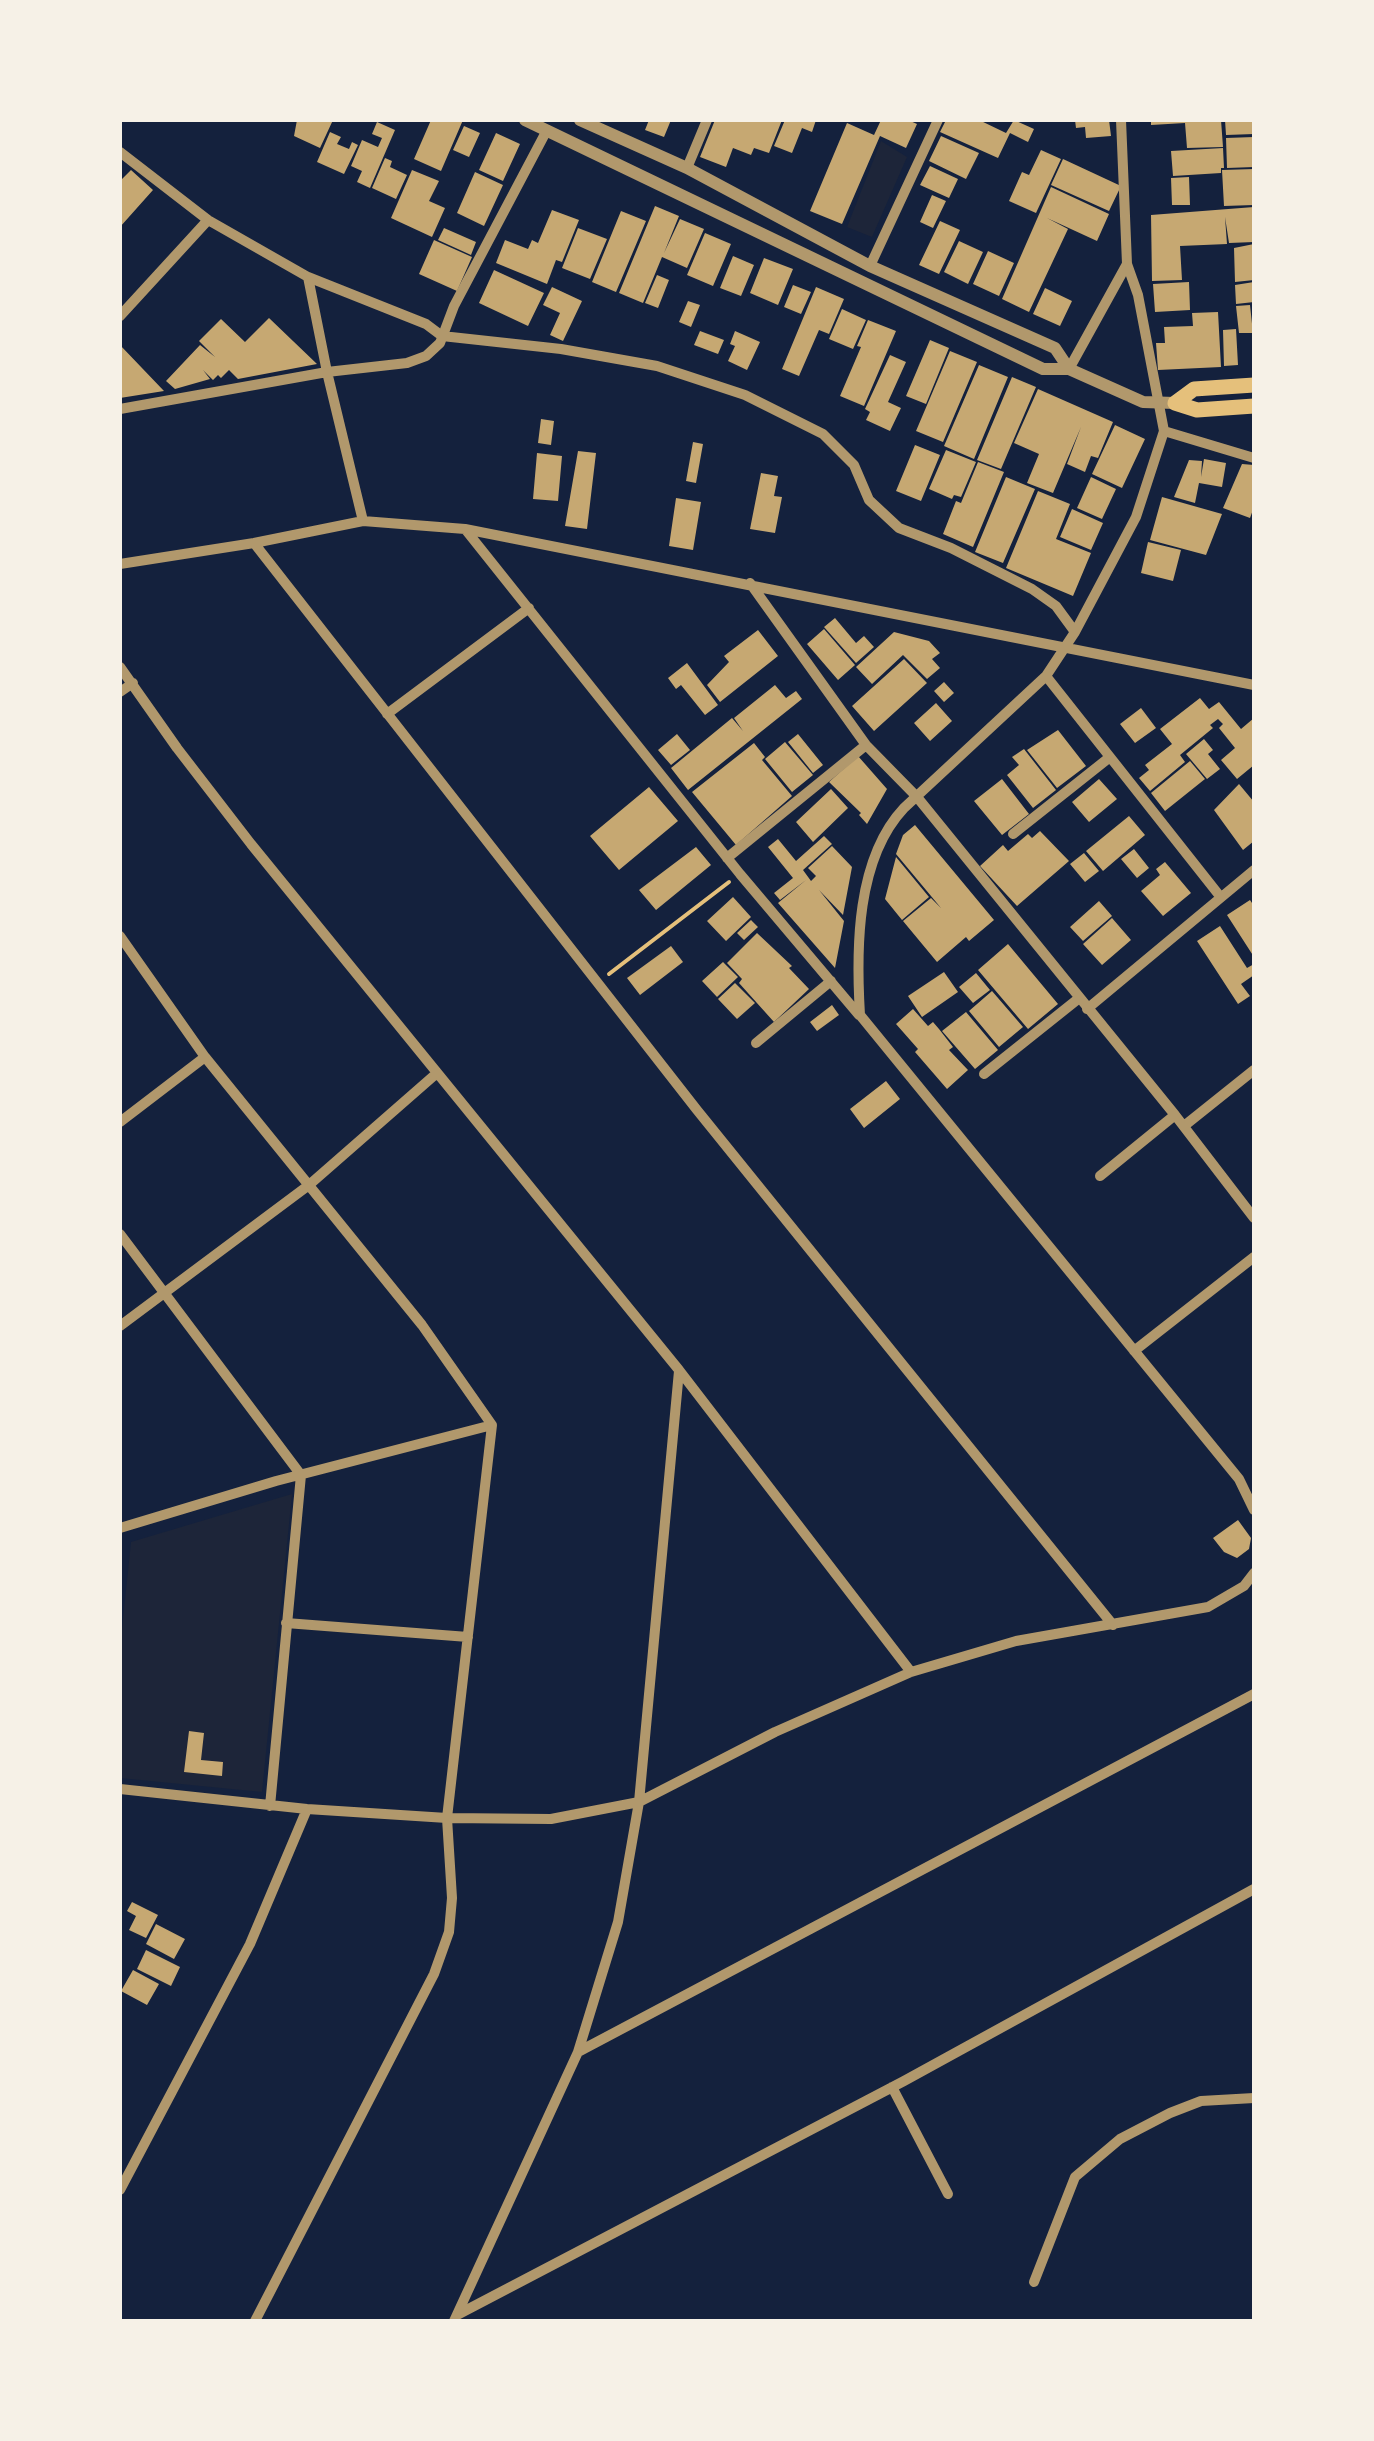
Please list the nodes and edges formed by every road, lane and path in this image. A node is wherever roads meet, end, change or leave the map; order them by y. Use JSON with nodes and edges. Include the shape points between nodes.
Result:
{"nodes":[{"id":1,"x":525,"y":120,"type":"edge"},
{"id":2,"x":580,"y":120,"type":"edge"},
{"id":3,"x":707,"y":120,"type":"edge"},
{"id":4,"x":938,"y":120,"type":"edge"},
{"id":5,"x":1121,"y":120,"type":"edge"},
{"id":6,"x":549,"y":125,"type":"edge"},
{"id":7,"x":120,"y":152,"type":"edge"},
{"id":8,"x":686,"y":168,"type":"junction"},
{"id":9,"x":208,"y":220,"type":"junction"},
{"id":10,"x":1127,"y":264,"type":"junction"},
{"id":11,"x":870,"y":266,"type":"junction"},
{"id":12,"x":308,"y":276,"type":"junction"},
{"id":13,"x":120,"y":316,"type":"edge"},
{"id":14,"x":442,"y":336,"type":"junction"},
{"id":15,"x":1069,"y":369,"type":"junction"},
{"id":16,"x":326,"y":372,"type":"junction"},
{"id":17,"x":1254,"y":385,"type":"edge"},
{"id":18,"x":1167,"y":403,"type":"junction"},
{"id":19,"x":1254,"y":406,"type":"edge"},
{"id":20,"x":120,"y":409,"type":"edge"},
{"id":21,"x":1164,"y":432,"type":"junction"},
{"id":22,"x":1254,"y":458,"type":"edge"},
{"id":23,"x":363,"y":521,"type":"junction"},
{"id":24,"x":465,"y":529,"type":"junction"},
{"id":25,"x":254,"y":544,"type":"junction"},
{"id":26,"x":120,"y":564,"type":"edge"},
{"id":27,"x":750,"y":583,"type":"junction"},
{"id":28,"x":529,"y":608,"type":"junction"},
{"id":29,"x":1076,"y":632,"type":"junction"},
{"id":30,"x":1064,"y":649,"type":"junction"},
{"id":31,"x":120,"y":668,"type":"edge"},
{"id":32,"x":1046,"y":676,"type":"junction"},
{"id":33,"x":133,"y":683,"type":"junction"},
{"id":34,"x":1254,"y":684,"type":"edge"},
{"id":35,"x":120,"y":692,"type":"edge"},
{"id":36,"x":387,"y":714,"type":"junction"},
{"id":37,"x":866,"y":745,"type":"junction"},
{"id":38,"x":1110,"y":757,"type":"junction"},
{"id":39,"x":916,"y":797,"type":"junction"},
{"id":40,"x":1013,"y":834,"type":"dead end"},
{"id":41,"x":728,"y":858,"type":"junction"},
{"id":42,"x":1254,"y":870,"type":"edge"},
{"id":43,"x":740,"y":874,"type":"junction"},
{"id":44,"x":1219,"y":896,"type":"junction"},
{"id":45,"x":120,"y":936,"type":"edge"},
{"id":46,"x":832,"y":981,"type":"junction"},
{"id":47,"x":597,"y":982,"type":"junction"},
{"id":48,"x":1078,"y":999,"type":"junction"},
{"id":49,"x":1087,"y":1008,"type":"junction"},
{"id":50,"x":860,"y":1015,"type":"junction"},
{"id":51,"x":756,"y":1043,"type":"dead end"},
{"id":52,"x":205,"y":1057,"type":"junction"},
{"id":53,"x":1254,"y":1070,"type":"edge"},
{"id":54,"x":437,"y":1073,"type":"junction"},
{"id":55,"x":984,"y":1074,"type":"dead end"},
{"id":56,"x":1176,"y":1116,"type":"junction"},
{"id":57,"x":120,"y":1122,"type":"edge"},
{"id":58,"x":1184,"y":1126,"type":"junction"},
{"id":59,"x":1100,"y":1176,"type":"dead end"},
{"id":60,"x":309,"y":1185,"type":"junction"},
{"id":61,"x":1254,"y":1218,"type":"edge"},
{"id":62,"x":120,"y":1234,"type":"edge"},
{"id":63,"x":1254,"y":1257,"type":"edge"},
{"id":64,"x":163,"y":1292,"type":"junction"},
{"id":65,"x":120,"y":1326,"type":"edge"},
{"id":66,"x":1134,"y":1351,"type":"junction"},
{"id":67,"x":679,"y":1370,"type":"junction"},
{"id":68,"x":492,"y":1425,"type":"junction"},
{"id":69,"x":301,"y":1475,"type":"junction"},
{"id":70,"x":1254,"y":1510,"type":"edge"},
{"id":71,"x":120,"y":1527,"type":"edge"},
{"id":72,"x":120,"y":1535,"type":"edge"},
{"id":73,"x":1254,"y":1572,"type":"edge"},
{"id":74,"x":286,"y":1623,"type":"junction"},
{"id":75,"x":1113,"y":1625,"type":"junction"},
{"id":76,"x":468,"y":1637,"type":"junction"},
{"id":77,"x":911,"y":1672,"type":"junction"},
{"id":78,"x":1254,"y":1694,"type":"edge"},
{"id":79,"x":121,"y":1792,"type":"edge"},
{"id":80,"x":639,"y":1802,"type":"junction"},
{"id":81,"x":270,"y":1806,"type":"junction"},
{"id":82,"x":307,"y":1809,"type":"junction"},
{"id":83,"x":447,"y":1818,"type":"junction"},
{"id":84,"x":1254,"y":1889,"type":"edge"},
{"id":85,"x":578,"y":2052,"type":"junction"},
{"id":86,"x":892,"y":2087,"type":"junction"},
{"id":87,"x":1254,"y":2098,"type":"edge"},
{"id":88,"x":120,"y":2190,"type":"edge"},
{"id":89,"x":948,"y":2194,"type":"dead end"},
{"id":90,"x":1034,"y":2282,"type":"dead end"},
{"id":91,"x":455,"y":2318,"type":"edge"},
{"id":92,"x":256,"y":2321,"type":"edge"}],
"edges":[{"from":1,"to":6,"type":"street"},
{"from":2,"to":8,"type":"street"},
{"from":3,"to":8,"type":"street"},
{"from":4,"to":11,"type":"street"},
{"from":5,"to":10,"type":"street"},
{"from":6,"to":14,"type":"street"},
{"from":6,"to":15,"type":"street","via":[[1044,369]]},
{"from":7,"to":9,"type":"street"},
{"from":8,"to":11,"type":"street"},
{"from":9,"to":12,"type":"street"},
{"from":9,"to":13,"type":"street"},
{"from":10,"to":15,"type":"street"},
{"from":10,"to":18,"type":"street"},
{"from":11,"to":15,"type":"street","via":[[1055,348]]},
{"from":12,"to":14,"type":"street"},
{"from":12,"to":16,"type":"street"},
{"from":14,"to":16,"type":"street","via":[[426,356],[407,363]]},
{"from":14,"to":29,"type":"street","via":[[658,366],[745,395],[823,434],[854,465],[869,500],[898,528],[1032,589]]},
{"from":15,"to":18,"type":"street","via":[[1143,402]]},
{"from":16,"to":20,"type":"street"},
{"from":16,"to":23,"type":"street"},
{"from":17,"to":18,"type":"main road","via":[[1194,390]]},
{"from":18,"to":19,"type":"main road","via":[[1197,410]]},
{"from":18,"to":21,"type":"street"},
{"from":21,"to":22,"type":"street"},
{"from":21,"to":29,"type":"street","via":[[1136,517]]},
{"from":23,"to":24,"type":"street"},
{"from":23,"to":25,"type":"street"},
{"from":24,"to":27,"type":"street"},
{"from":24,"to":28,"type":"street"},
{"from":25,"to":26,"type":"street"},
{"from":25,"to":36,"type":"street"},
{"from":27,"to":30,"type":"street"},
{"from":27,"to":37,"type":"street"},
{"from":28,"to":36,"type":"street"},
{"from":28,"to":41,"type":"street"},
{"from":29,"to":30,"type":"street"},
{"from":30,"to":32,"type":"street"},
{"from":30,"to":34,"type":"street"},
{"from":31,"to":33,"type":"street"},
{"from":32,"to":38,"type":"street"},
{"from":32,"to":39,"type":"street"},
{"from":33,"to":35,"type":"street"},
{"from":33,"to":54,"type":"street","via":[[176,748]]},
{"from":36,"to":47,"type":"street"},
{"from":37,"to":39,"type":"street"},
{"from":37,"to":41,"type":"street"},
{"from":38,"to":40,"type":"street"},
{"from":38,"to":44,"type":"street"},
{"from":39,"to":48,"type":"street"},
{"from":39,"to":50,"type":"street","via":[[889,823],[876,850],[858,976]]},
{"from":41,"to":43,"type":"street"},
{"from":42,"to":44,"type":"street"},
{"from":43,"to":46,"type":"street"},
{"from":43,"to":47,"type":"path"},
{"from":44,"to":49,"type":"street"},
{"from":45,"to":52,"type":"street"},
{"from":46,"to":50,"type":"street"},
{"from":46,"to":51,"type":"street"},
{"from":47,"to":75,"type":"street"},
{"from":48,"to":49,"type":"street"},
{"from":48,"to":55,"type":"street"},
{"from":49,"to":56,"type":"street"},
{"from":50,"to":66,"type":"street"},
{"from":52,"to":57,"type":"street"},
{"from":52,"to":60,"type":"street"},
{"from":53,"to":58,"type":"street"},
{"from":54,"to":60,"type":"street"},
{"from":54,"to":67,"type":"street"},
{"from":56,"to":58,"type":"street"},
{"from":56,"to":59,"type":"street"},
{"from":58,"to":61,"type":"street"},
{"from":60,"to":64,"type":"street"},
{"from":60,"to":68,"type":"street"},
{"from":62,"to":64,"type":"street"},
{"from":63,"to":66,"type":"street"},
{"from":64,"to":65,"type":"street"},
{"from":64,"to":69,"type":"street"},
{"from":66,"to":70,"type":"street","via":[[1239,1479]]},
{"from":67,"to":77,"type":"street"},
{"from":67,"to":80,"type":"street"},
{"from":68,"to":69,"type":"street"},
{"from":68,"to":76,"type":"street"},
{"from":69,"to":71,"type":"street"},
{"from":69,"to":74,"type":"street"},
{"from":71,"to":72,"type":"street"},
{"from":73,"to":75,"type":"street","via":[[1244,1586],[1208,1607]]},
{"from":74,"to":76,"type":"street"},
{"from":74,"to":81,"type":"street"},
{"from":75,"to":77,"type":"street","via":[[1016,1640]]},
{"from":76,"to":83,"type":"street"},
{"from":77,"to":80,"type":"street"},
{"from":78,"to":85,"type":"street"},
{"from":79,"to":81,"type":"street"},
{"from":80,"to":83,"type":"street","via":[[551,1820]]},
{"from":80,"to":85,"type":"street","via":[[618,1922]]},
{"from":81,"to":82,"type":"street"},
{"from":82,"to":83,"type":"street"},
{"from":82,"to":88,"type":"street","via":[[250,1944]]},
{"from":83,"to":92,"type":"street","via":[[452,1898],[434,1974]]},
{"from":84,"to":86,"type":"street"},
{"from":85,"to":91,"type":"street"},
{"from":86,"to":89,"type":"street"},
{"from":86,"to":91,"type":"street"},
{"from":87,"to":90,"type":"street","via":[[1201,2101],[1120,2139],[1075,2177]]}]}
